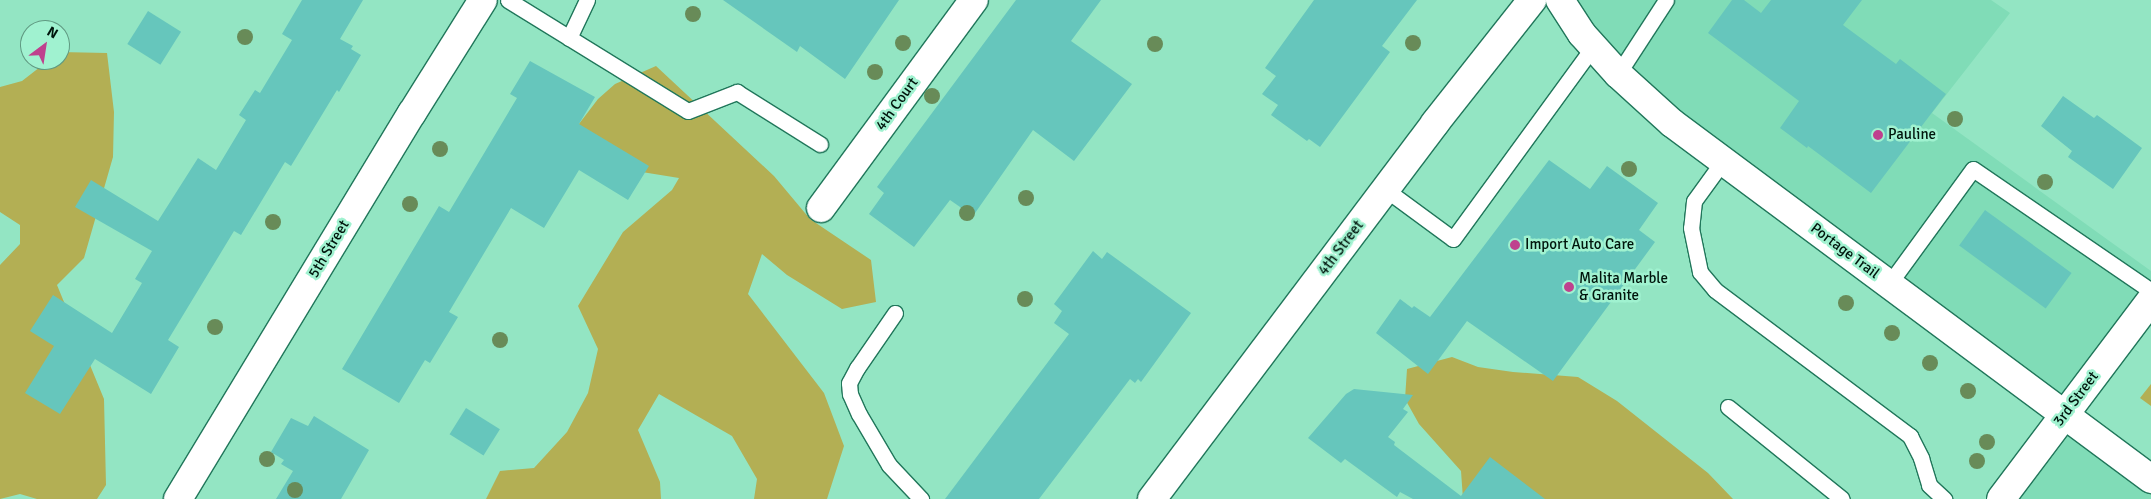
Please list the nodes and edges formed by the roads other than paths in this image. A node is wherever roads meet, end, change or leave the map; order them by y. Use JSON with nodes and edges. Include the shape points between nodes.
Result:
{"nodes":[{"id":1,"x":483,"y":0,"type":"edge"},
{"id":2,"x":508,"y":0,"type":"edge"},
{"id":3,"x":588,"y":0,"type":"edge"},
{"id":4,"x":974,"y":0,"type":"edge"},
{"id":5,"x":1532,"y":0,"type":"edge"},
{"id":6,"x":1560,"y":0,"type":"edge"},
{"id":7,"x":1666,"y":0,"type":"edge"},
{"id":8,"x":569,"y":38,"type":"junction"},
{"id":9,"x":1593,"y":47,"type":"junction"},
{"id":10,"x":1618,"y":74,"type":"junction"},
{"id":11,"x":820,"y":144,"type":"dead end"},
{"id":12,"x":1723,"y":161,"type":"junction"},
{"id":13,"x":1385,"y":190,"type":"junction"},
{"id":14,"x":822,"y":208,"type":"dead end"},
{"id":15,"x":1888,"y":284,"type":"junction"},
{"id":16,"x":2151,"y":291,"type":"edge"},
{"id":17,"x":2151,"y":300,"type":"edge"},
{"id":18,"x":895,"y":313,"type":"dead end"},
{"id":19,"x":1728,"y":407,"type":"dead end"},
{"id":20,"x":2064,"y":415,"type":"junction"},
{"id":21,"x":2151,"y":480,"type":"edge"},
{"id":22,"x":178,"y":499,"type":"edge"},
{"id":23,"x":921,"y":499,"type":"edge"},
{"id":24,"x":1152,"y":499,"type":"edge"},
{"id":25,"x":1842,"y":499,"type":"edge"},
{"id":26,"x":1944,"y":499,"type":"edge"},
{"id":27,"x":2001,"y":499,"type":"edge"}],
"edges":[{"from":1,"to":22,"type":"street","name":"5th Street"},
{"from":2,"to":8,"type":"lane"},
{"from":3,"to":8,"type":"lane"},
{"from":4,"to":14,"type":"street","name":"4th Court"},
{"from":5,"to":13,"type":"street","name":"4th Street"},
{"from":6,"to":9,"type":"street","name":"Portage Trail"},
{"from":7,"to":10,"type":"lane"},
{"from":8,"to":11,"type":"lane","via":[[688,111],[737,92]]},
{"from":9,"to":10,"type":"street","name":"Portage Trail"},
{"from":9,"to":13,"type":"lane","via":[[1453,238]]},
{"from":10,"to":12,"type":"street","name":"Portage Trail","via":[[1672,123]]},
{"from":12,"to":15,"type":"street","name":"Portage Trail"},
{"from":12,"to":26,"type":"lane","via":[[1694,201],[1691,228],[1700,272],[1715,290],[1910,436],[1929,485]]},
{"from":13,"to":24,"type":"street","name":"4th Street"},
{"from":15,"to":16,"type":"lane","via":[[1973,169]]},
{"from":15,"to":20,"type":"street","name":"Portage Trail"},
{"from":17,"to":20,"type":"street","name":"3rd Street"},
{"from":18,"to":23,"type":"lane","via":[[856,368],[849,383],[850,394],[889,465]]},
{"from":19,"to":25,"type":"lane"},
{"from":20,"to":21,"type":"street","name":"Portage Trail"},
{"from":20,"to":27,"type":"street","name":"3rd Street"}]}
